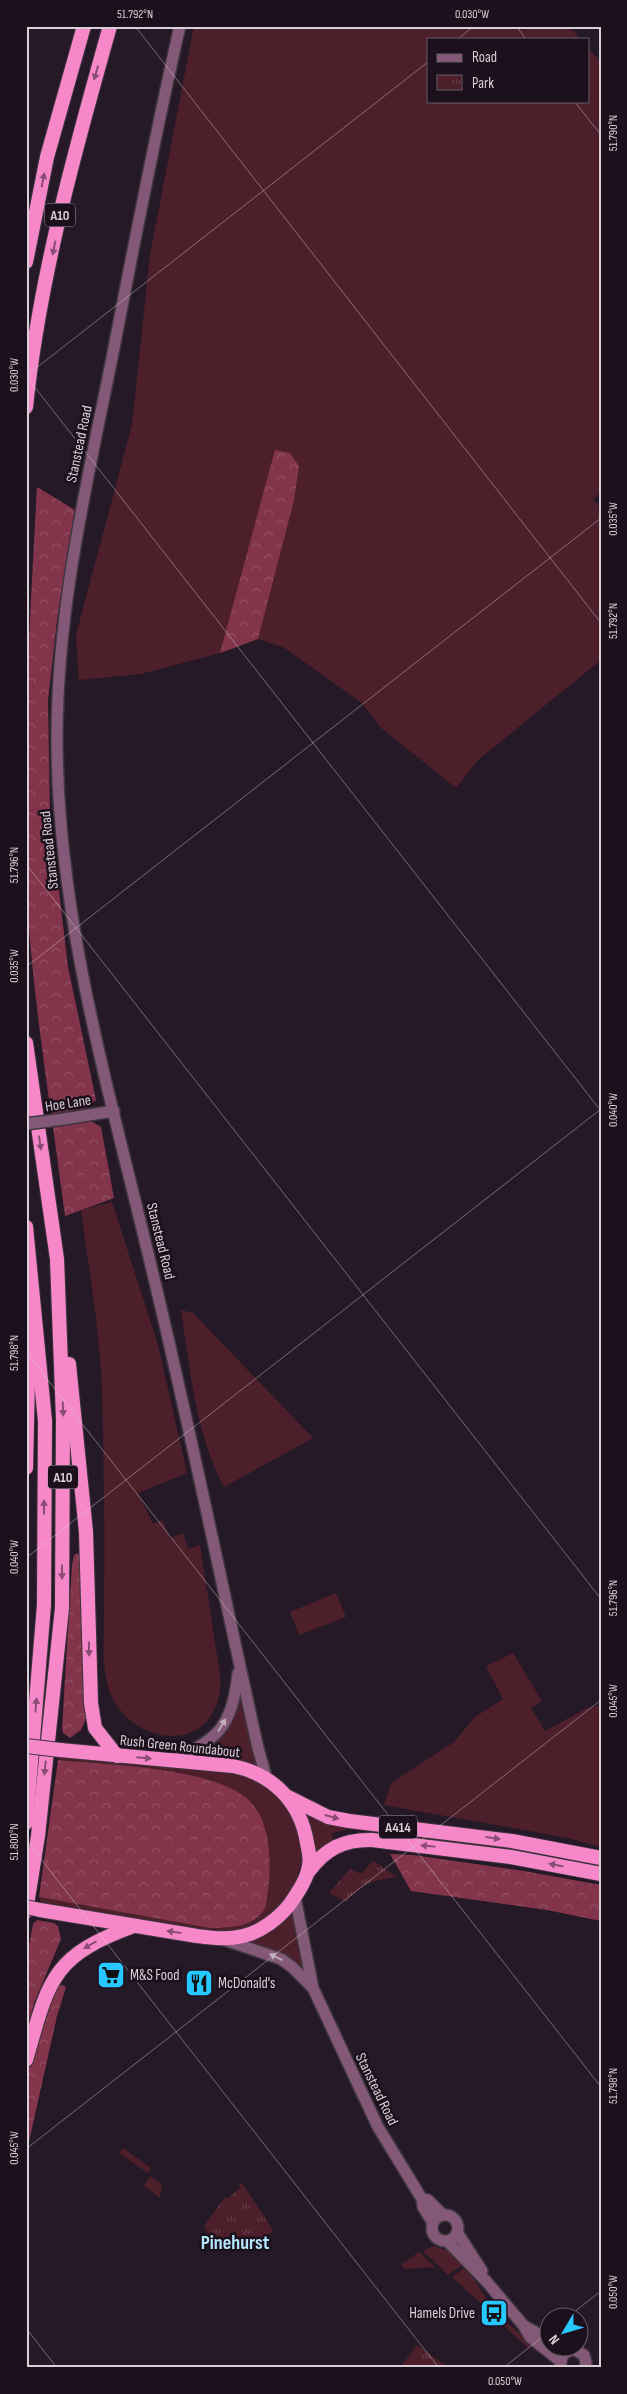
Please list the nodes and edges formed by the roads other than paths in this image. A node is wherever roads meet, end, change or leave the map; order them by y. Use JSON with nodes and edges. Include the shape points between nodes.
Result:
{"nodes":[{"id":1,"x":84,"y":26,"type":"edge"},
{"id":2,"x":110,"y":26,"type":"edge"},
{"id":3,"x":180,"y":26,"type":"edge"},
{"id":4,"x":26,"y":262,"type":"edge"},
{"id":5,"x":26,"y":407,"type":"edge"},
{"id":6,"x":26,"y":1043,"type":"edge"},
{"id":7,"x":114,"y":1111,"type":"junction"},
{"id":8,"x":26,"y":1124,"type":"edge"},
{"id":9,"x":26,"y":1227,"type":"edge"},
{"id":10,"x":30,"y":1259,"type":"junction"},
{"id":11,"x":57,"y":1259,"type":"junction"},
{"id":12,"x":26,"y":1468,"type":"edge"},
{"id":13,"x":239,"y":1664,"type":"junction"},
{"id":14,"x":26,"y":1746,"type":"edge"},
{"id":15,"x":117,"y":1756,"type":"junction"},
{"id":16,"x":168,"y":1760,"type":"junction"},
{"id":17,"x":267,"y":1780,"type":"junction"},
{"id":18,"x":288,"y":1797,"type":"junction"},
{"id":19,"x":26,"y":1823,"type":"edge"},
{"id":20,"x":601,"y":1858,"type":"edge"},
{"id":21,"x":308,"y":1871,"type":"junction"},
{"id":22,"x":601,"y":1874,"type":"edge"},
{"id":23,"x":294,"y":1897,"type":"junction"},
{"id":24,"x":31,"y":1909,"type":"edge"},
{"id":25,"x":135,"y":1926,"type":"junction"},
{"id":26,"x":222,"y":1939,"type":"junction"},
{"id":27,"x":313,"y":1988,"type":"junction"},
{"id":28,"x":26,"y":2060,"type":"edge"},
{"id":29,"x":422,"y":2200,"type":"junction"},
{"id":30,"x":443,"y":2214,"type":"junction"},
{"id":31,"x":433,"y":2223,"type":"junction"},
{"id":32,"x":457,"y":2232,"type":"junction"},
{"id":33,"x":447,"y":2241,"type":"junction"},
{"id":34,"x":486,"y":2281,"type":"junction"},
{"id":35,"x":524,"y":2326,"type":"junction"},
{"id":36,"x":540,"y":2335,"type":"edge"},
{"id":37,"x":560,"y":2364,"type":"edge"}],
"edges":[{"from":4,"to":1,"type":"highway","number":"A10","one_way":true,"via":[[47,156]]},
{"from":2,"to":5,"type":"highway","number":"A10","one_way":true,"via":[[71,162],[31,361]]},
{"from":3,"to":7,"type":"main road","name":"Stanstead Road","via":[[78,527],[61,647],[58,790],[66,873],[88,1003]]},
{"from":6,"to":11,"type":"highway","number":"A10","one_way":true},
{"from":7,"to":8,"type":"main road","name":"Hoe Lane","bridge":true},
{"from":7,"to":13,"type":"main road","name":"Stanstead Road","via":[[160,1300]]},
{"from":9,"to":10,"type":"highway","number":"A10"},
{"from":10,"to":12,"type":"highway"},
{"from":19,"to":10,"type":"highway","number":"A10","one_way":true,"via":[[44,1605],[45,1421]]},
{"from":11,"to":15,"type":"highway","one_way":true,"via":[[85,1523],[90,1703],[96,1728]]},
{"from":11,"to":24,"type":"highway","number":"A10","one_way":true,"via":[[63,1420],[62,1608]]},
{"from":16,"to":13,"type":"main road","name":"Stanstead Road","one_way":true,"via":[[197,1749],[218,1733],[232,1707]]},
{"from":13,"to":17,"type":"main road","name":"Stanstead Road"},
{"from":14,"to":15,"type":"highway","name":"Rush Green Roundabout","bridge":true},
{"from":15,"to":16,"type":"highway","name":"Rush Green Roundabout","one_way":true},
{"from":16,"to":17,"type":"highway","name":"Rush Green Roundabout","via":[[233,1766],[255,1772]]},
{"from":17,"to":18,"type":"highway","name":"Rush Green Roundabout"},
{"from":18,"to":20,"type":"highway","number":"A414","one_way":true,"via":[[335,1818],[512,1841]]},
{"from":18,"to":21,"type":"highway","name":"Rush Green Roundabout","via":[[304,1827],[310,1860]]},
{"from":22,"to":21,"type":"highway","number":"A414","one_way":true,"via":[[511,1857],[372,1840],[337,1845],[319,1857]]},
{"from":21,"to":23,"type":"highway","name":"Rush Green Roundabout"},
{"from":23,"to":26,"type":"highway","name":"Rush Green Roundabout","via":[[266,1926],[244,1936]]},
{"from":23,"to":27,"type":"main road","name":"Stanstead Road"},
{"from":24,"to":25,"type":"highway","name":"Rush Green Roundabout"},
{"from":26,"to":25,"type":"highway","name":"Rush Green Roundabout","one_way":true},
{"from":25,"to":28,"type":"highway","one_way":true,"via":[[91,1944],[61,1968],[49,1986]]},
{"from":27,"to":26,"type":"main road","name":"Stanstead Road","one_way":true,"via":[[281,1959]]},
{"from":27,"to":29,"type":"main road","name":"Stanstead Road","via":[[374,2118]]},
{"from":29,"to":30,"type":"main road","name":"Stanstead Road","via":[[428,2200]]},
{"from":29,"to":31,"type":"main road","name":"Stanstead Road"},
{"from":30,"to":31,"type":"main road"},
{"from":30,"to":32,"type":"main road","via":[[455,2219]]},
{"from":31,"to":33,"type":"main road","via":[[434,2236]]},
{"from":32,"to":33,"type":"main road"},
{"from":32,"to":34,"type":"main road"},
{"from":33,"to":34,"type":"main road"},
{"from":34,"to":35,"type":"main road"},
{"from":35,"to":36,"type":"main road"},
{"from":35,"to":37,"type":"main road","via":[[530,2337]]}]}
